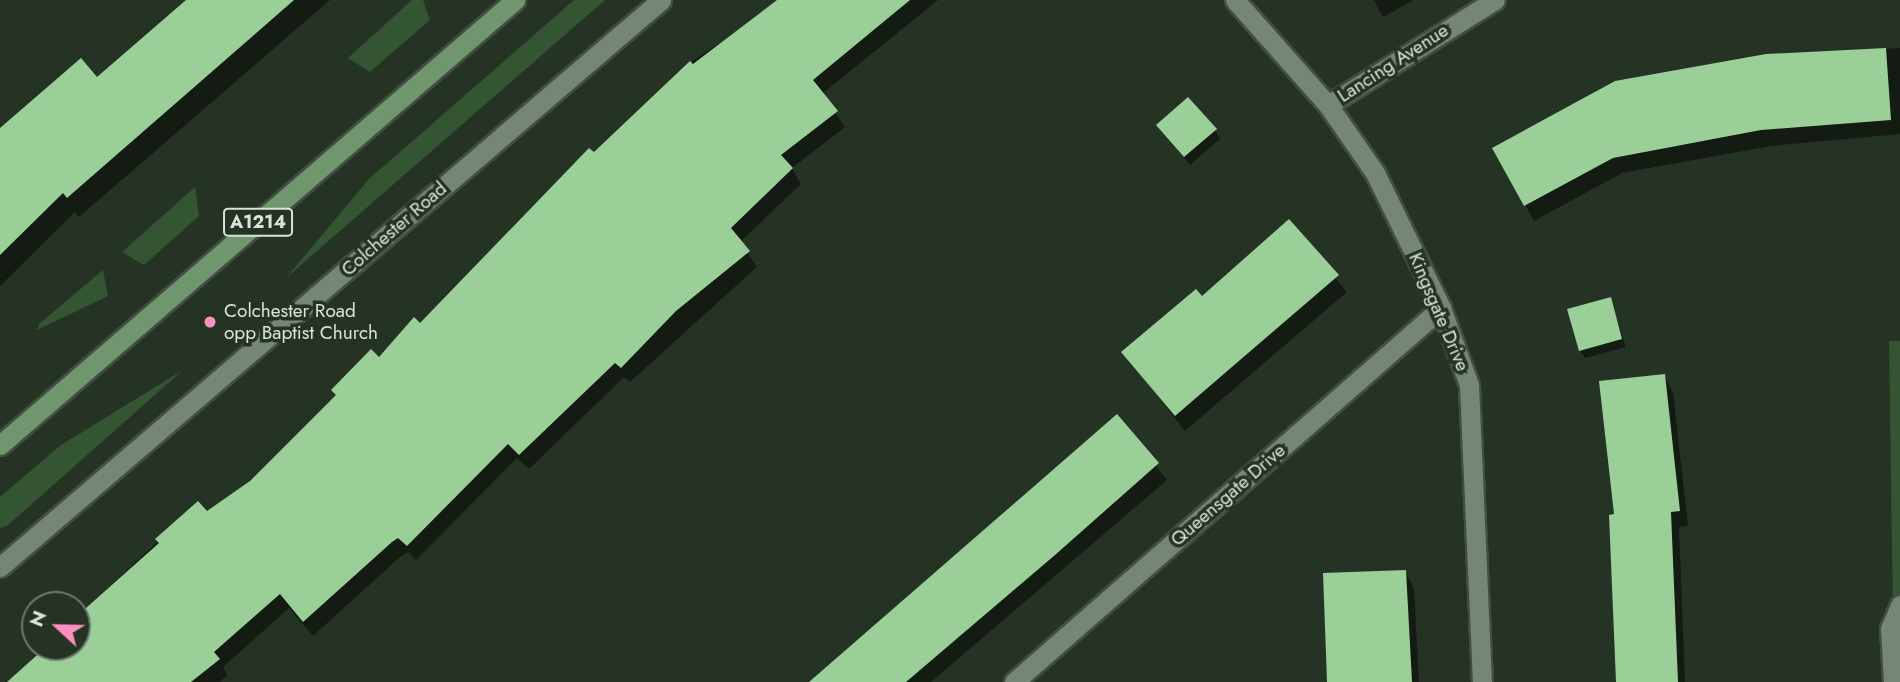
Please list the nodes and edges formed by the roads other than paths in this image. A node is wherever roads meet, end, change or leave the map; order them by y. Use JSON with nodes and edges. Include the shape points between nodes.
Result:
{"nodes":[{"id":1,"x":515,"y":0,"type":"edge"},
{"id":2,"x":662,"y":0,"type":"edge"},
{"id":3,"x":1235,"y":0,"type":"edge"},
{"id":4,"x":1494,"y":0,"type":"edge"},
{"id":5,"x":1328,"y":105,"type":"junction"},
{"id":6,"x":1441,"y":308,"type":"junction"},
{"id":7,"x":0,"y":445,"type":"edge"},
{"id":8,"x":0,"y":567,"type":"edge"},
{"id":9,"x":1900,"y":605,"type":"edge"},
{"id":10,"x":1014,"y":682,"type":"edge"},
{"id":11,"x":1482,"y":682,"type":"edge"},
{"id":12,"x":1893,"y":682,"type":"edge"}],
"edges":[{"from":1,"to":7,"type":"main road","number":"A1214"},
{"from":2,"to":8,"type":"street","name":"Colchester Road"},
{"from":3,"to":5,"type":"street","name":"Kingsgate Drive"},
{"from":4,"to":5,"type":"street","name":"Lancing Avenue"},
{"from":5,"to":6,"type":"street","name":"Kingsgate Drive","via":[[1375,173]]},
{"from":6,"to":10,"type":"street","name":"Queensgate Drive"},
{"from":6,"to":11,"type":"street","name":"Kingsgate Drive","via":[[1469,385]]},
{"from":9,"to":12,"type":"street","via":[[1890,629]]}]}
